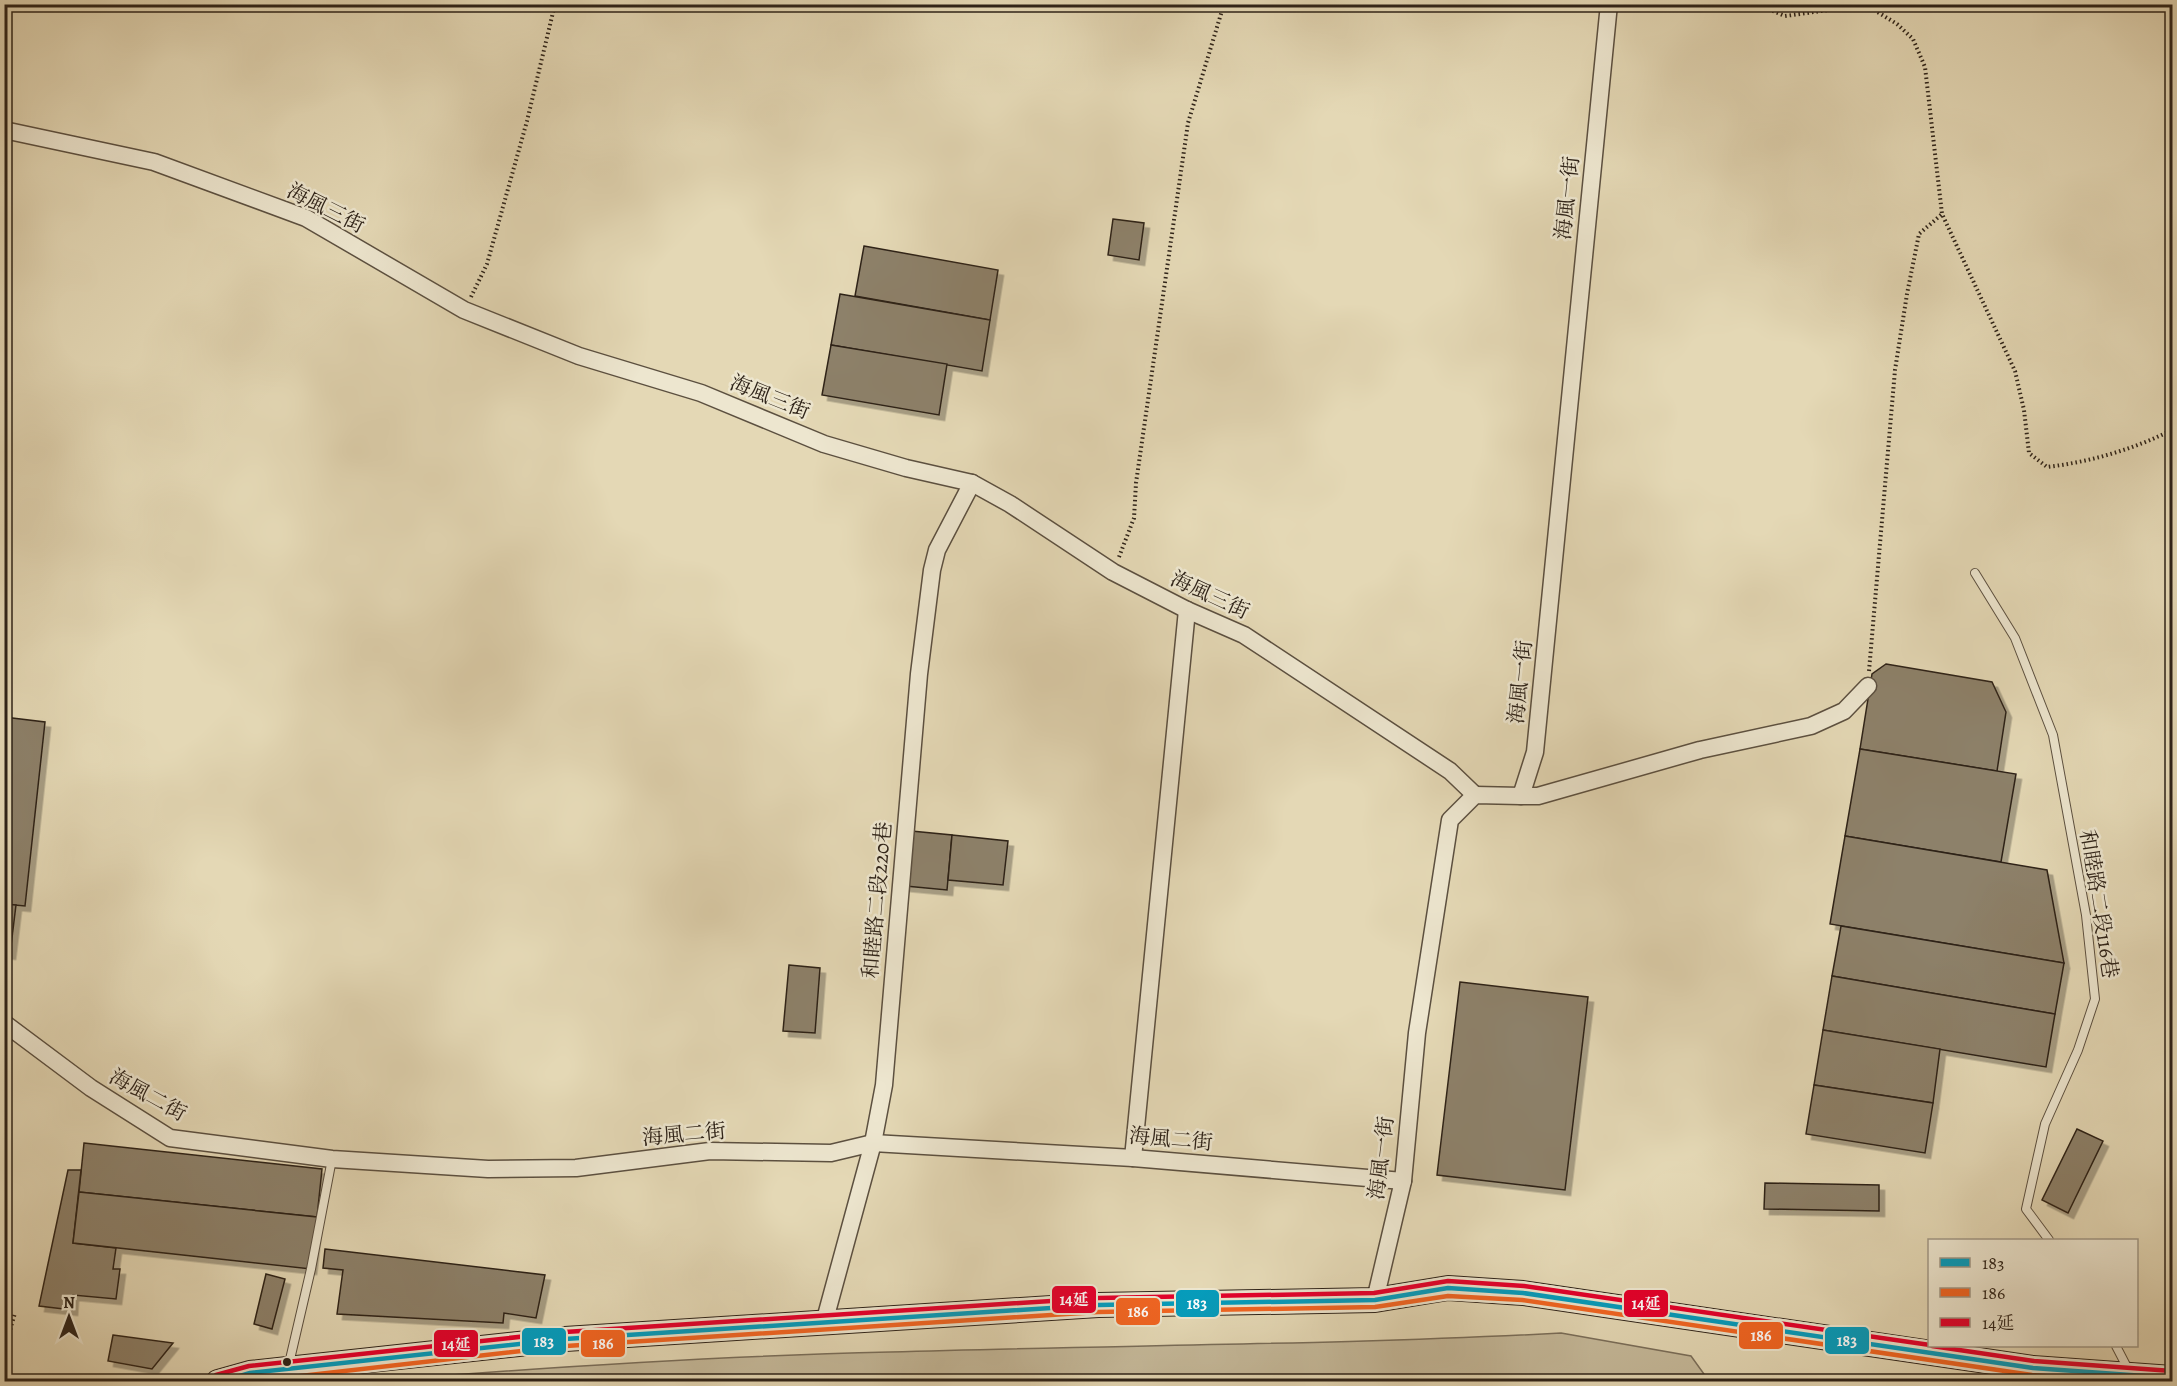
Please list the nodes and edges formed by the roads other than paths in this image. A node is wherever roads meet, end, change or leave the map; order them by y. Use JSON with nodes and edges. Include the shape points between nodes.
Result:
{"nodes":[{"id":1,"x":1609,"y":4,"type":"edge"},
{"id":2,"x":4,"y":130,"type":"edge"},
{"id":3,"x":972,"y":483,"type":"junction"},
{"id":4,"x":1975,"y":573,"type":"dead end"},
{"id":5,"x":1187,"y":610,"type":"junction"},
{"id":6,"x":1868,"y":687,"type":"road end"},
{"id":7,"x":1475,"y":795,"type":"junction"},
{"id":8,"x":1521,"y":796,"type":"junction"},
{"id":9,"x":4,"y":1023,"type":"edge"},
{"id":10,"x":873,"y":1143,"type":"junction"},
{"id":11,"x":1133,"y":1158,"type":"junction"},
{"id":12,"x":332,"y":1159,"type":"junction"},
{"id":13,"x":1402,"y":1181,"type":"junction"},
{"id":14,"x":2048,"y":1239,"type":"edge"},
{"id":15,"x":1375,"y":1300,"type":"junction"},
{"id":16,"x":824,"y":1323,"type":"junction"},
{"id":17,"x":2117,"y":1347,"type":"edge"},
{"id":18,"x":287,"y":1371,"type":"junction"},
{"id":19,"x":2131,"y":1374,"type":"junction"},
{"id":20,"x":2172,"y":1378,"type":"edge"},
{"id":21,"x":218,"y":1382,"type":"edge"}],
"edges":[{"from":1,"to":8,"type":"street","name":"海風一街","via":[[1535,752]]},
{"from":2,"to":3,"type":"street","name":"海風三街","via":[[154,162],[306,218],[464,310],[579,356],[701,393],[824,444]]},
{"from":3,"to":5,"type":"street","name":"海風三街","via":[[1113,572]]},
{"from":3,"to":10,"type":"street","name":"和睦路二段220巷","via":[[938,549],[932,570],[919,674],[884,1084]]},
{"from":4,"to":14,"type":"lane","name":"和睦路二段116巷","via":[[2015,638],[2053,735],[2095,999],[2079,1050],[2045,1124],[2026,1209]]},
{"from":5,"to":7,"type":"street","name":"海風三街","via":[[1244,635],[1450,771]]},
{"from":5,"to":11,"type":"street"},
{"from":6,"to":8,"type":"street","via":[[1844,711],[1811,726],[1700,750],[1538,796]]},
{"from":7,"to":8,"type":"street"},
{"from":7,"to":13,"type":"street","name":"海風一街","via":[[1450,820],[1417,1033]]},
{"from":9,"to":12,"type":"street","name":"海風二街","via":[[91,1088],[171,1138]]},
{"from":10,"to":11,"type":"street","name":"海風二街"},
{"from":10,"to":12,"type":"street","name":"海風二街","via":[[831,1153],[710,1151],[576,1168],[488,1168]]},
{"from":10,"to":16,"type":"street","name":"和睦路二段220巷"},
{"from":11,"to":13,"type":"street","name":"海風二街"},
{"from":12,"to":18,"type":"lane"},
{"from":13,"to":15,"type":"street","name":"海風一街"},
{"from":15,"to":16,"type":"street","via":[[1098,1305]]},
{"from":15,"to":19,"type":"street","via":[[1448,1288],[1523,1293],[2032,1368]]},
{"from":16,"to":18,"type":"street","via":[[565,1339]]},
{"from":17,"to":19,"type":"lane"},
{"from":18,"to":21,"type":"street","via":[[250,1373]]},
{"from":19,"to":20,"type":"street"}]}
